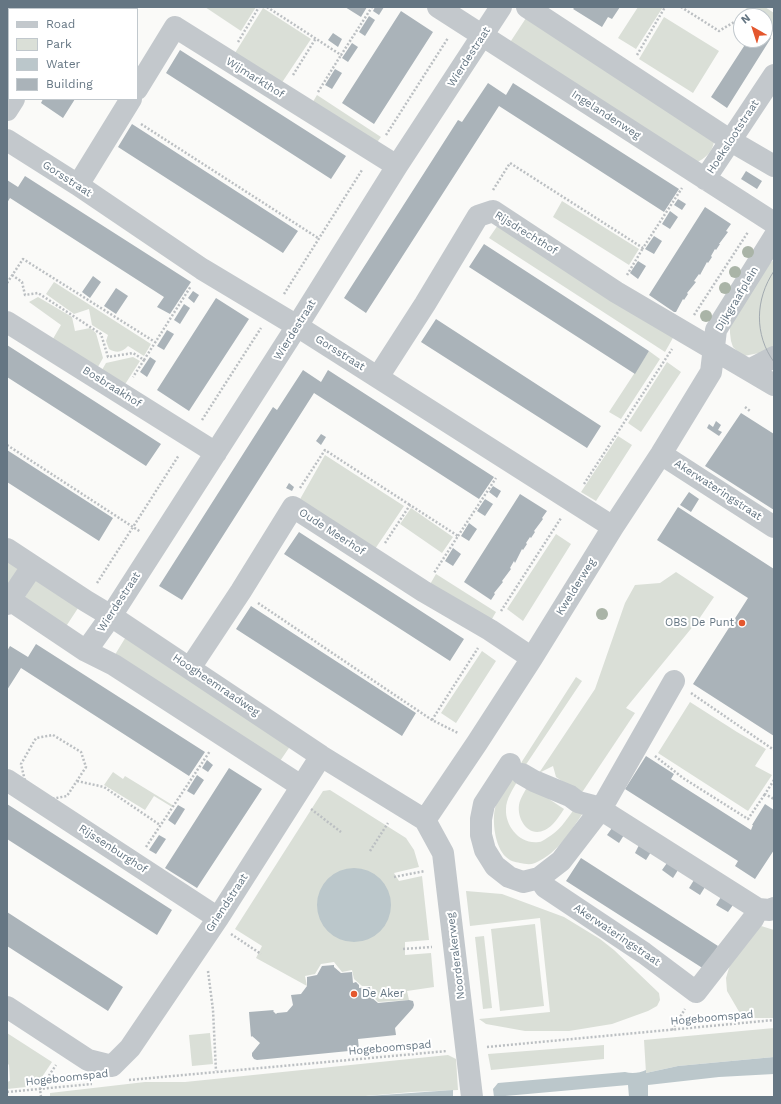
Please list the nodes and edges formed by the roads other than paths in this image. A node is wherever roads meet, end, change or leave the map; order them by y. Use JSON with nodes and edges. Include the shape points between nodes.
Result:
{"nodes":[{"id":1,"x":438,"y":7,"type":"edge"},
{"id":2,"x":501,"y":7,"type":"edge"},
{"id":3,"x":527,"y":7,"type":"edge"},
{"id":4,"x":483,"y":36,"type":"junction"},
{"id":5,"x":774,"y":74,"type":"edge"},
{"id":6,"x":138,"y":87,"type":"edge"},
{"id":7,"x":13,"y":100,"type":"edge"},
{"id":8,"x":126,"y":106,"type":"edge"},
{"id":9,"x":7,"y":110,"type":"edge"},
{"id":10,"x":723,"y":136,"type":"junction"},
{"id":11,"x":7,"y":140,"type":"edge"},
{"id":12,"x":397,"y":166,"type":"junction"},
{"id":13,"x":774,"y":166,"type":"edge"},
{"id":14,"x":699,"y":175,"type":"junction"},
{"id":15,"x":78,"y":185,"type":"junction"},
{"id":16,"x":767,"y":219,"type":"edge"},
{"id":17,"x":774,"y":237,"type":"edge"},
{"id":18,"x":7,"y":322,"type":"edge"},
{"id":19,"x":297,"y":326,"type":"junction"},
{"id":20,"x":713,"y":348,"type":"junction"},
{"id":21,"x":774,"y":357,"type":"edge"},
{"id":22,"x":749,"y":370,"type":"junction"},
{"id":23,"x":378,"y":377,"type":"junction"},
{"id":24,"x":774,"y":385,"type":"edge"},
{"id":25,"x":216,"y":453,"type":"junction"},
{"id":26,"x":661,"y":454,"type":"junction"},
{"id":27,"x":613,"y":527,"type":"junction"},
{"id":28,"x":774,"y":527,"type":"edge"},
{"id":29,"x":7,"y":549,"type":"edge"},
{"id":30,"x":32,"y":567,"type":"junction"},
{"id":31,"x":8,"y":601,"type":"edge"},
{"id":32,"x":111,"y":616,"type":"junction"},
{"id":33,"x":86,"y":651,"type":"junction"},
{"id":34,"x":532,"y":658,"type":"junction"},
{"id":35,"x":190,"y":668,"type":"junction"},
{"id":36,"x":674,"y":681,"type":"road end"},
{"id":37,"x":321,"y":756,"type":"junction"},
{"id":38,"x":7,"y":780,"type":"edge"},
{"id":39,"x":298,"y":792,"type":"junction"},
{"id":40,"x":601,"y":809,"type":"junction"},
{"id":41,"x":425,"y":820,"type":"junction"},
{"id":42,"x":539,"y":878,"type":"junction"},
{"id":43,"x":766,"y":908,"type":"edge"},
{"id":44,"x":216,"y":920,"type":"junction"},
{"id":45,"x":7,"y":1007,"type":"edge"},
{"id":46,"x":472,"y":1097,"type":"edge"}],
"edges":[{"from":1,"to":4,"type":"street","name":"Ingelandenweg"},
{"from":2,"to":4,"type":"street","name":"Wierdestraat"},
{"from":3,"to":10,"type":"street"},
{"from":4,"to":12,"type":"street","name":"Wierdestraat"},
{"from":4,"to":14,"type":"street","name":"Ingelandenweg"},
{"from":5,"to":10,"type":"street","name":"Hoekslootstraat"},
{"from":6,"to":12,"type":"street","name":"Wijmarkthof","via":[[175,28]]},
{"from":7,"to":9,"type":"street"},
{"from":8,"to":15,"type":"street"},
{"from":10,"to":13,"type":"street"},
{"from":10,"to":14,"type":"street","name":"Hoekslootstraat"},
{"from":11,"to":15,"type":"street","name":"Gorsstraat"},
{"from":12,"to":19,"type":"street","name":"Wierdestraat"},
{"from":14,"to":16,"type":"street","name":"Ingelandenweg"},
{"from":15,"to":19,"type":"street","name":"Gorsstraat","via":[[202,269]]},
{"from":17,"to":20,"type":"street","name":"Dijkgraafplein","via":[[716,330]]},
{"from":18,"to":25,"type":"street","name":"Bosbraakhof"},
{"from":19,"to":23,"type":"street","name":"Gorsstraat"},
{"from":19,"to":25,"type":"street","name":"Wierdestraat"},
{"from":20,"to":22,"type":"street"},
{"from":20,"to":23,"type":"street","name":"Rijsdrechthof","via":[[616,292],[493,211],[478,216]]},
{"from":20,"to":26,"type":"street","name":"Kwelderweg","via":[[711,372]]},
{"from":21,"to":22,"type":"street"},
{"from":22,"to":24,"type":"street"},
{"from":23,"to":27,"type":"street","name":"Gorsstraat"},
{"from":25,"to":32,"type":"street","name":"Wierdestraat"},
{"from":26,"to":27,"type":"street","name":"Kwelderweg"},
{"from":26,"to":28,"type":"street","name":"Akerwateringstraat"},
{"from":27,"to":34,"type":"street","name":"Kwelderweg"},
{"from":29,"to":30,"type":"street","name":"Hoogheemraadweg"},
{"from":30,"to":31,"type":"street"},
{"from":30,"to":32,"type":"street","name":"Hoogheemraadweg"},
{"from":31,"to":33,"type":"street"},
{"from":32,"to":33,"type":"street","name":"Wierdestraat"},
{"from":32,"to":35,"type":"street","name":"Hoogheemraadweg"},
{"from":33,"to":39,"type":"street","via":[[114,665],[221,734]]},
{"from":34,"to":35,"type":"street","name":"Oude Meerhof","via":[[293,507]]},
{"from":34,"to":41,"type":"street","name":"Kwelderweg"},
{"from":35,"to":37,"type":"street","name":"Hoogheemraadweg"},
{"from":36,"to":40,"type":"street"},
{"from":37,"to":39,"type":"street","name":"Griendstraat"},
{"from":37,"to":41,"type":"street","name":"Hoogheemraadweg"},
{"from":38,"to":44,"type":"street","name":"Rijssenburghof","via":[[135,863]]},
{"from":39,"to":44,"type":"street","name":"Griendstraat"},
{"from":40,"to":42,"type":"street","via":[[561,861]]},
{"from":40,"to":42,"type":"street","via":[[578,802],[534,781],[516,769],[484,804],[481,835],[485,850],[495,866],[509,877],[523,882]]},
{"from":40,"to":43,"type":"street"},
{"from":41,"to":46,"type":"street","name":"Noorderakerweg","via":[[443,853]]},
{"from":42,"to":43,"type":"street","name":"Akerwateringstraat","via":[[545,887],[644,953],[696,992],[753,919]]},
{"from":44,"to":45,"type":"street","name":"Griendstraat","via":[[130,1048],[112,1066],[88,1060]]}]}
